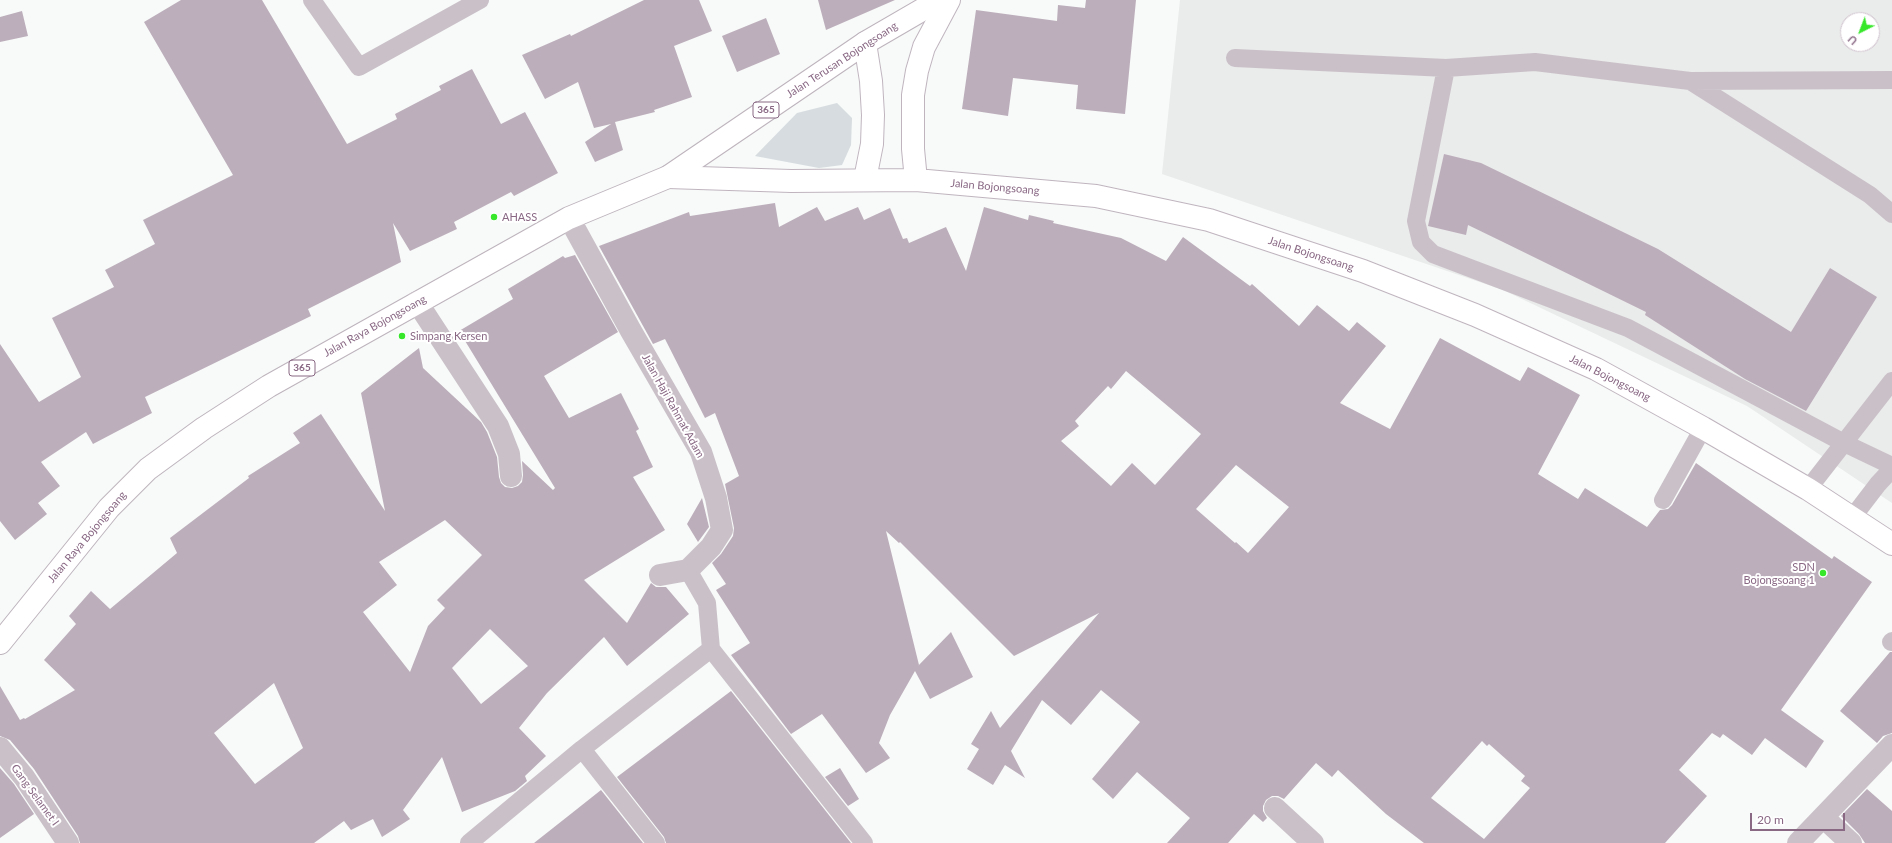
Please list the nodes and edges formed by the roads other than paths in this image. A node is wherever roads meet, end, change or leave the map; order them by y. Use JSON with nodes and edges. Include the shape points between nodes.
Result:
{"nodes":[{"id":1,"x":312,"y":0,"type":"edge"},
{"id":2,"x":480,"y":0,"type":"edge"},
{"id":3,"x":939,"y":0,"type":"edge"},
{"id":4,"x":949,"y":0,"type":"edge"},
{"id":5,"x":865,"y":43,"type":"junction"},
{"id":6,"x":1235,"y":58,"type":"dead end"},
{"id":7,"x":1446,"y":68,"type":"junction"},
{"id":8,"x":1892,"y":80,"type":"edge"},
{"id":9,"x":1690,"y":82,"type":"junction"},
{"id":10,"x":668,"y":177,"type":"junction"},
{"id":11,"x":866,"y":179,"type":"junction"},
{"id":12,"x":916,"y":180,"type":"junction"},
{"id":13,"x":1892,"y":214,"type":"edge"},
{"id":14,"x":569,"y":218,"type":"junction"},
{"id":15,"x":417,"y":302,"type":"junction"},
{"id":16,"x":1892,"y":381,"type":"edge"},
{"id":17,"x":1703,"y":428,"type":"junction"},
{"id":18,"x":1844,"y":443,"type":"junction"},
{"id":19,"x":1892,"y":468,"type":"edge"},
{"id":20,"x":511,"y":476,"type":"dead end"},
{"id":21,"x":1808,"y":489,"type":"junction"},
{"id":22,"x":1663,"y":500,"type":"dead end"},
{"id":23,"x":1852,"y":518,"type":"junction"},
{"id":24,"x":1892,"y":544,"type":"edge"},
{"id":25,"x":688,"y":570,"type":"junction"},
{"id":26,"x":660,"y":575,"type":"dead end"},
{"id":27,"x":2,"y":634,"type":"edge"},
{"id":28,"x":711,"y":649,"type":"junction"},
{"id":29,"x":1892,"y":745,"type":"edge"},
{"id":30,"x":0,"y":748,"type":"edge"},
{"id":31,"x":582,"y":749,"type":"junction"},
{"id":32,"x":1275,"y":808,"type":"dead end"},
{"id":33,"x":1824,"y":818,"type":"junction"},
{"id":34,"x":68,"y":843,"type":"edge"},
{"id":35,"x":469,"y":843,"type":"edge"},
{"id":36,"x":656,"y":843,"type":"edge"},
{"id":37,"x":864,"y":843,"type":"edge"},
{"id":38,"x":1313,"y":843,"type":"edge"},
{"id":39,"x":1798,"y":843,"type":"edge"},
{"id":40,"x":1851,"y":843,"type":"edge"}],
"edges":[{"from":1,"to":2,"type":"lane","via":[[359,67]]},
{"from":3,"to":5,"type":"main road","name":"Jalan Terusan Bojongsoang","number":"365"},
{"from":4,"to":12,"type":"main road","via":[[924,47],[917,71],[913,102]]},
{"from":5,"to":10,"type":"main road","name":"Jalan Terusan Bojongsoang","number":"365"},
{"from":5,"to":11,"type":"main road","via":[[873,115],[872,144]]},
{"from":6,"to":7,"type":"lane"},
{"from":7,"to":9,"type":"lane","via":[[1535,62]]},
{"from":7,"to":18,"type":"lane","via":[[1416,221],[1420,242],[1433,254],[1628,328]]},
{"from":8,"to":9,"type":"lane"},
{"from":9,"to":13,"type":"lane","via":[[1870,195]]},
{"from":10,"to":11,"type":"main road","name":"Jalan Bojongsoang","via":[[791,181]]},
{"from":10,"to":14,"type":"main road","name":"Jalan Raya Bojongsoang","number":"365"},
{"from":11,"to":12,"type":"main road","name":"Jalan Bojongsoang"},
{"from":12,"to":17,"type":"main road","name":"Jalan Bojongsoang","via":[[1096,196],[1209,220],[1363,271],[1475,315],[1596,369]]},
{"from":14,"to":15,"type":"main road","name":"Jalan Raya Bojongsoang","number":"365"},
{"from":14,"to":25,"type":"street","name":"Jalan Haji Rahmat Adam","via":[[701,452],[716,498],[722,530],[711,547]]},
{"from":15,"to":20,"type":"street","via":[[498,426],[509,454]]},
{"from":15,"to":27,"type":"main road","name":"Jalan Raya Bojongsoang","number":"365","via":[[269,386],[204,428],[148,469],[109,508]]},
{"from":16,"to":18,"type":"lane"},
{"from":17,"to":21,"type":"main road","name":"Jalan Bojongsoang"},
{"from":17,"to":22,"type":"lane"},
{"from":18,"to":19,"type":"lane"},
{"from":18,"to":21,"type":"lane"},
{"from":19,"to":23,"type":"lane"},
{"from":21,"to":23,"type":"main road","name":"Jalan Bojongsoang"},
{"from":23,"to":24,"type":"main road","name":"Jalan Bojongsoang"},
{"from":25,"to":26,"type":"street"},
{"from":25,"to":28,"type":"lane","via":[[707,603]]},
{"from":28,"to":31,"type":"lane"},
{"from":28,"to":37,"type":"lane"},
{"from":29,"to":33,"type":"street"},
{"from":30,"to":34,"type":"street","name":"Gang Selamet I","via":[[24,777]]},
{"from":31,"to":35,"type":"lane"},
{"from":31,"to":36,"type":"lane"},
{"from":32,"to":38,"type":"street"},
{"from":33,"to":39,"type":"street"},
{"from":33,"to":40,"type":"street"}]}
